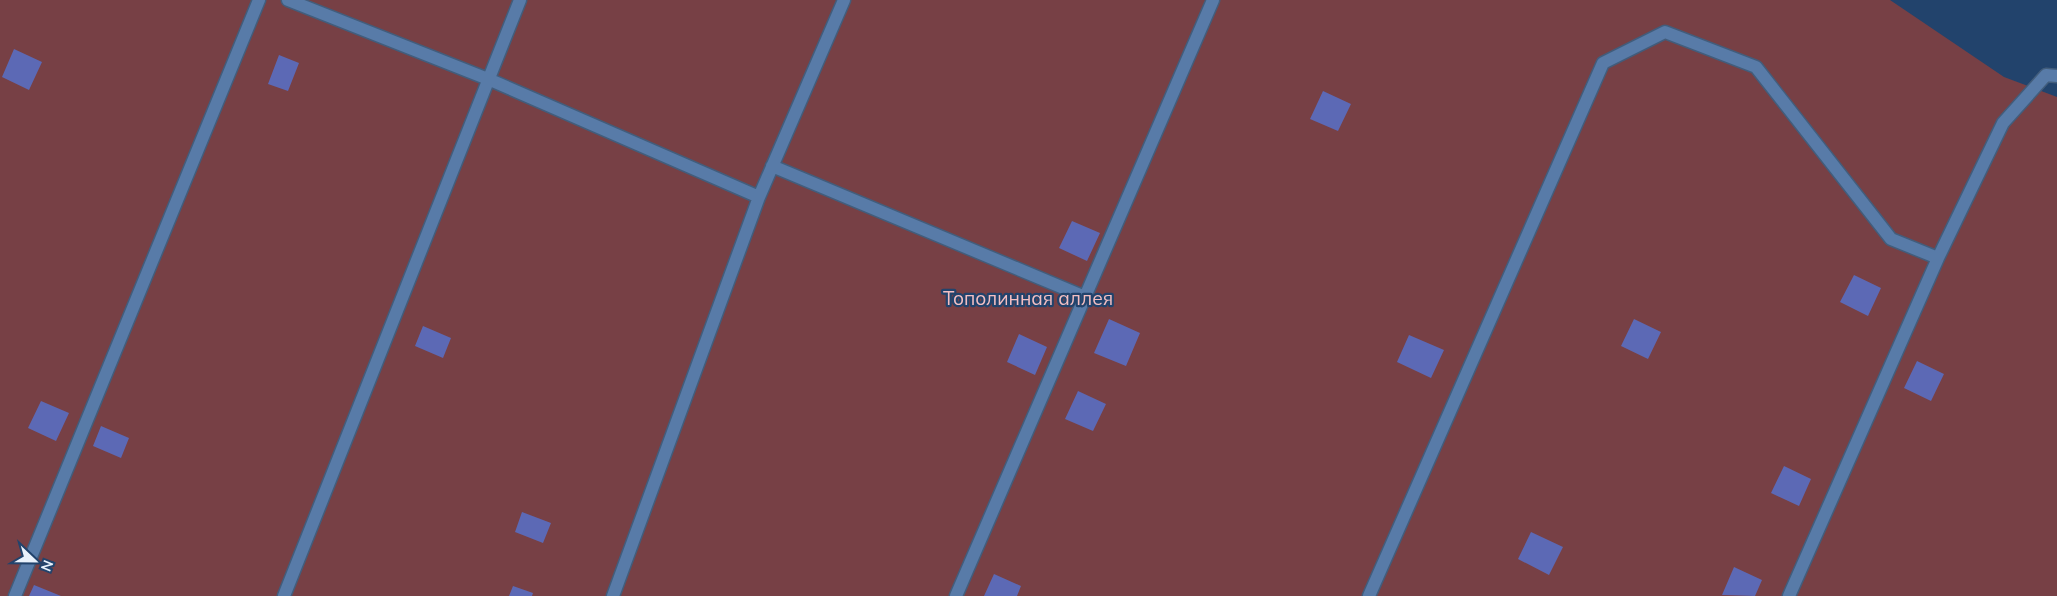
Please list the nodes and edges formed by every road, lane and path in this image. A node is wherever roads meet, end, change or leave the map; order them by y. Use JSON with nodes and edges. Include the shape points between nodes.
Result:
{"nodes":[{"id":1,"x":259,"y":0,"type":"edge"},
{"id":2,"x":288,"y":0,"type":"edge"},
{"id":3,"x":520,"y":0,"type":"edge"},
{"id":4,"x":844,"y":0,"type":"edge"},
{"id":5,"x":1213,"y":0,"type":"edge"},
{"id":6,"x":2057,"y":76,"type":"edge"},
{"id":7,"x":488,"y":79,"type":"junction"},
{"id":8,"x":772,"y":166,"type":"junction"},
{"id":9,"x":759,"y":197,"type":"junction"},
{"id":10,"x":1938,"y":258,"type":"junction"},
{"id":11,"x":1085,"y":297,"type":"junction"},
{"id":12,"x":16,"y":596,"type":"edge"},
{"id":13,"x":284,"y":596,"type":"edge"},
{"id":14,"x":613,"y":596,"type":"edge"},
{"id":15,"x":956,"y":596,"type":"edge"},
{"id":16,"x":1369,"y":596,"type":"edge"},
{"id":17,"x":1789,"y":596,"type":"edge"}],
"edges":[{"from":1,"to":12,"type":"lane"},
{"from":2,"to":7,"type":"lane"},
{"from":3,"to":7,"type":"lane"},
{"from":4,"to":8,"type":"lane"},
{"from":5,"to":11,"type":"lane"},
{"from":6,"to":10,"type":"lane","via":[[2046,75],[2002,124]]},
{"from":7,"to":9,"type":"lane"},
{"from":7,"to":13,"type":"lane"},
{"from":8,"to":9,"type":"lane"},
{"from":8,"to":11,"type":"lane"},
{"from":9,"to":14,"type":"lane"},
{"from":10,"to":16,"type":"lane","via":[[1891,239],[1756,67],[1665,32],[1603,63]]},
{"from":10,"to":17,"type":"lane"},
{"from":11,"to":15,"type":"lane"}]}
